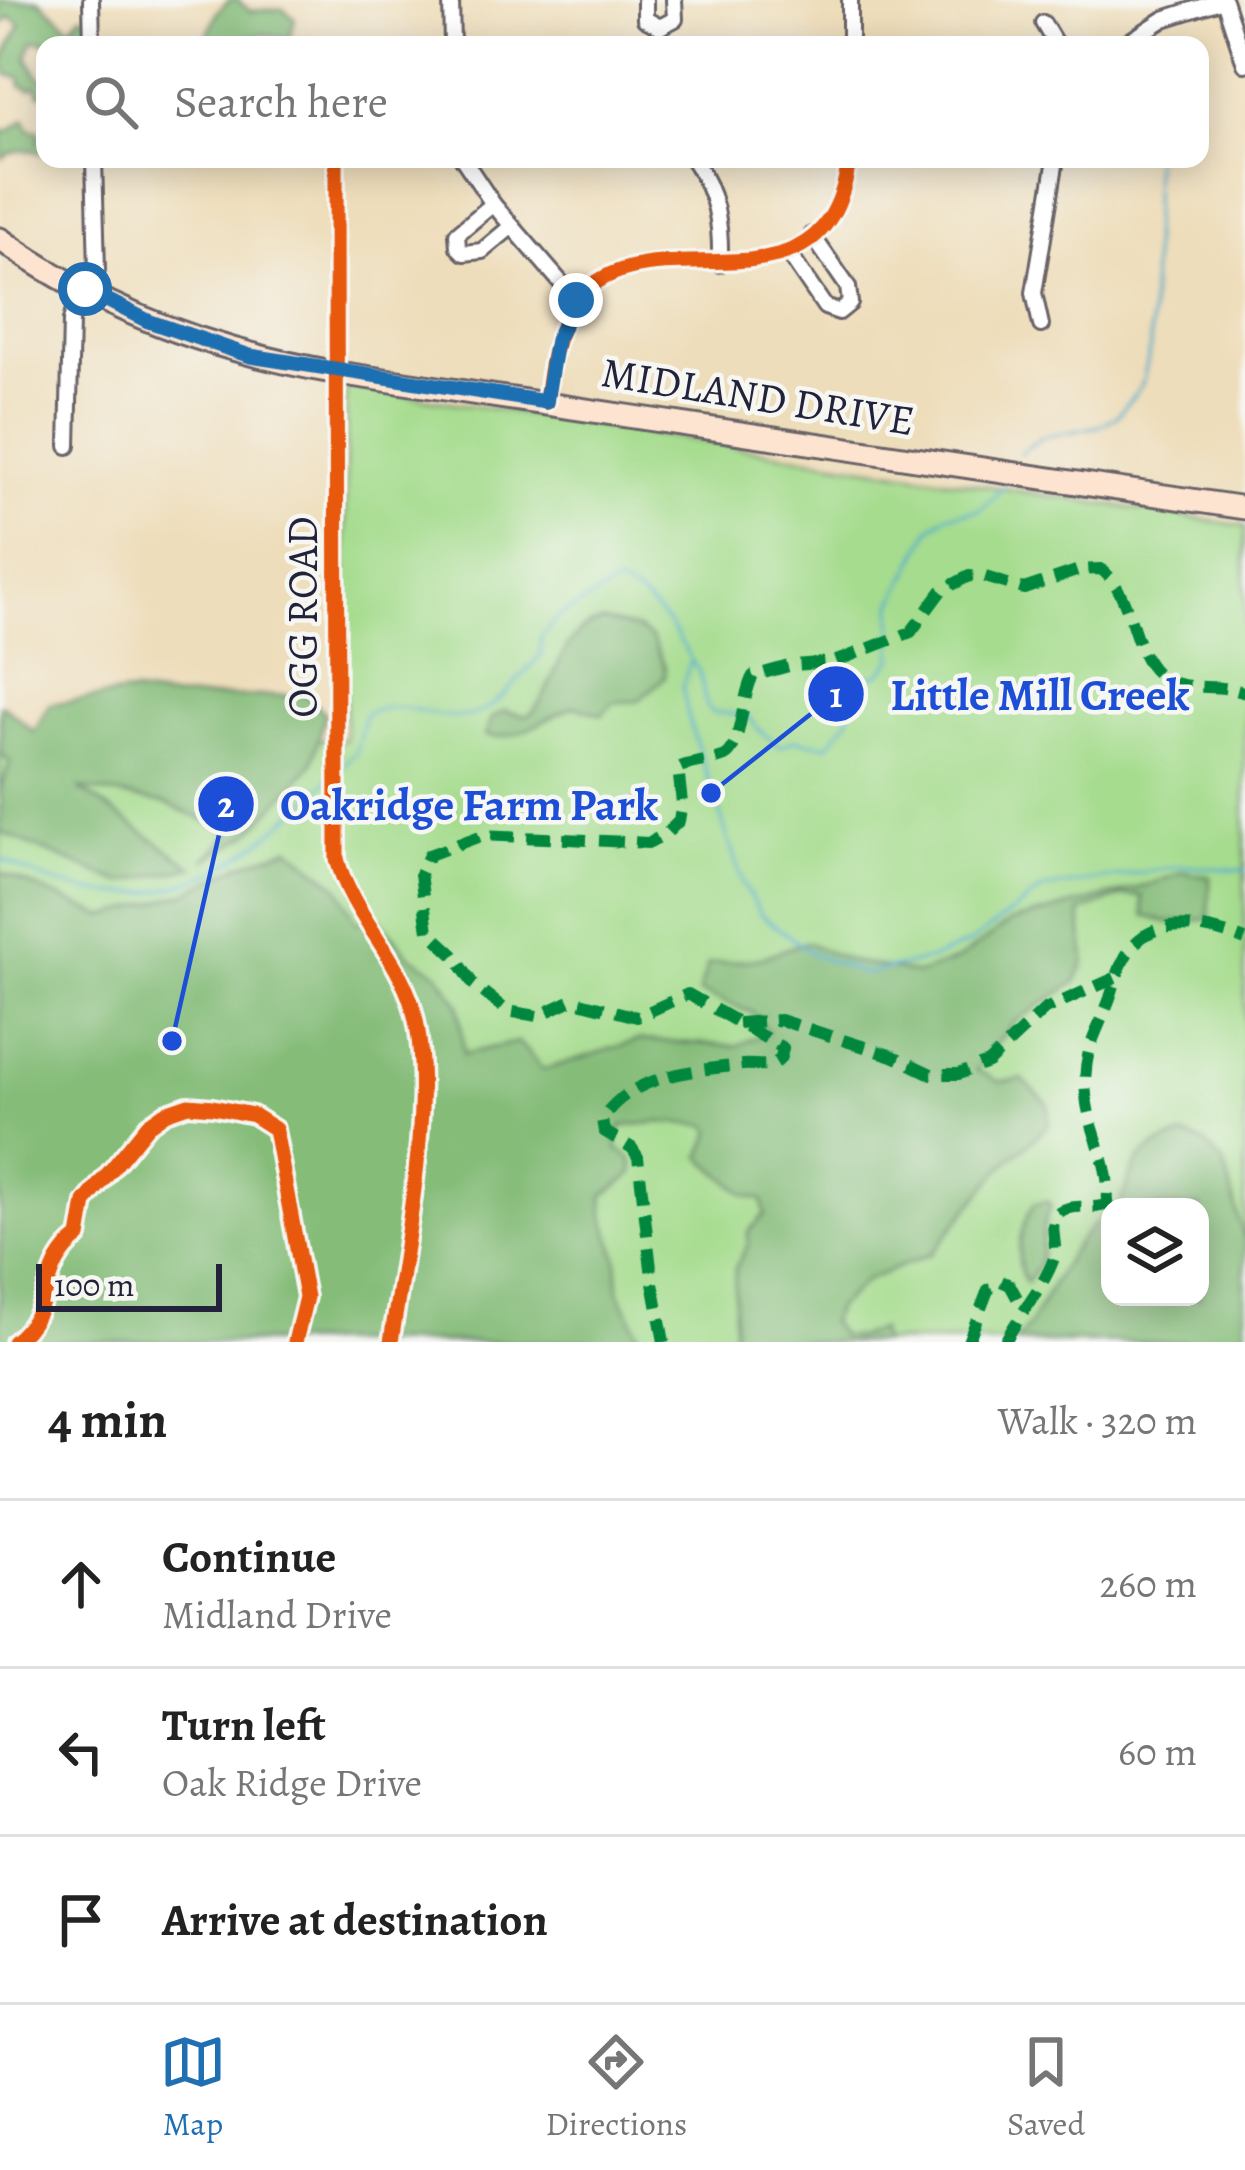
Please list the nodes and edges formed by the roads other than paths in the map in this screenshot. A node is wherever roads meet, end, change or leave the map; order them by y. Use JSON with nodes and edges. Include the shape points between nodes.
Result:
{"nodes":[{"id":1,"x":91,"y":0,"type":"edge"},
{"id":2,"x":452,"y":0,"type":"edge"},
{"id":3,"x":645,"y":0,"type":"edge"},
{"id":4,"x":674,"y":0,"type":"edge"},
{"id":5,"x":850,"y":0,"type":"edge"},
{"id":6,"x":1223,"y":0,"type":"edge"},
{"id":7,"x":1043,"y":23,"type":"dead end"},
{"id":8,"x":654,"y":26,"type":"junction"},
{"id":9,"x":92,"y":36,"type":"edge"},
{"id":10,"x":452,"y":36,"type":"edge"},
{"id":11,"x":653,"y":36,"type":"edge"},
{"id":12,"x":850,"y":36,"type":"edge"},
{"id":13,"x":1051,"y":36,"type":"edge"},
{"id":14,"x":1138,"y":36,"type":"edge"},
{"id":15,"x":1245,"y":64,"type":"edge"},
{"id":16,"x":94,"y":168,"type":"edge"},
{"id":17,"x":336,"y":168,"type":"edge"},
{"id":18,"x":469,"y":168,"type":"edge"},
{"id":19,"x":698,"y":168,"type":"edge"},
{"id":20,"x":847,"y":168,"type":"edge"},
{"id":21,"x":1055,"y":168,"type":"edge"},
{"id":22,"x":493,"y":204,"type":"junction"},
{"id":23,"x":512,"y":226,"type":"junction"},
{"id":24,"x":812,"y":235,"type":"junction"},
{"id":25,"x":0,"y":238,"type":"edge"},
{"id":26,"x":788,"y":250,"type":"junction"},
{"id":27,"x":720,"y":264,"type":"junction"},
{"id":28,"x":85,"y":289,"type":"junction"},
{"id":29,"x":576,"y":300,"type":"junction"},
{"id":30,"x":1041,"y":325,"type":"dead end"},
{"id":31,"x":338,"y":373,"type":"junction"},
{"id":32,"x":546,"y":402,"type":"junction"},
{"id":33,"x":68,"y":446,"type":"dead end"},
{"id":34,"x":1245,"y":508,"type":"edge"},
{"id":35,"x":391,"y":1342,"type":"edge"}],
"edges":[{"from":1,"to":9,"type":"street"},
{"from":2,"to":10,"type":"street"},
{"from":3,"to":8,"type":"street","via":[[643,14]]},
{"from":4,"to":8,"type":"street","via":[[674,19]]},
{"from":5,"to":12,"type":"street"},
{"from":6,"to":14,"type":"street"},
{"from":6,"to":15,"type":"street"},
{"from":7,"to":13,"type":"street"},
{"from":8,"to":11,"type":"street"},
{"from":16,"to":28,"type":"street","via":[[97,270]]},
{"from":17,"to":31,"type":"street","name":"OGG ROAD"},
{"from":18,"to":22,"type":"street"},
{"from":19,"to":27,"type":"street","via":[[719,212]]},
{"from":20,"to":24,"type":"street","via":[[841,197]]},
{"from":21,"to":30,"type":"street","via":[[1034,293]]},
{"from":22,"to":23,"type":"street"},
{"from":22,"to":23,"type":"street","via":[[457,234],[458,247],[482,251]]},
{"from":23,"to":29,"type":"street"},
{"from":24,"to":26,"type":"street"},
{"from":24,"to":26,"type":"street","via":[[848,287],[846,308],[825,307]]},
{"from":25,"to":28,"type":"main road","name":"MIDLAND DRIVE"},
{"from":26,"to":27,"type":"street"},
{"from":27,"to":29,"type":"street","via":[[626,268]]},
{"from":28,"to":31,"type":"main road","name":"MIDLAND DRIVE","via":[[211,345]]},
{"from":28,"to":33,"type":"street","via":[[71,321]]},
{"from":29,"to":32,"type":"street","via":[[556,340]]},
{"from":31,"to":32,"type":"main road","name":"MIDLAND DRIVE"},
{"from":31,"to":35,"type":"street","name":"OGG ROAD","via":[[341,875],[407,991],[418,1037],[416,1150]]},
{"from":32,"to":34,"type":"main road","name":"MIDLAND DRIVE"}]}
